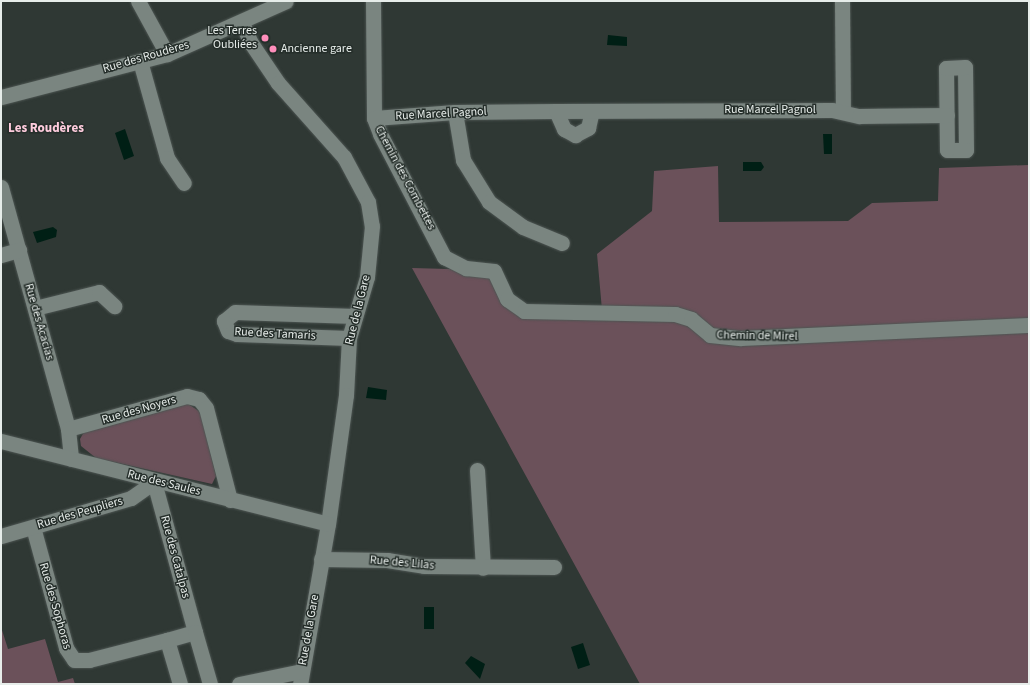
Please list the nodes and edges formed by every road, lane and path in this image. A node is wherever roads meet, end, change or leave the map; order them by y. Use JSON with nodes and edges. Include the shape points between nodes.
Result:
{"nodes":[{"id":1,"x":138,"y":1,"type":"edge"},
{"id":2,"x":286,"y":1,"type":"edge"},
{"id":3,"x":374,"y":1,"type":"edge"},
{"id":4,"x":842,"y":1,"type":"edge"},
{"id":5,"x":242,"y":23,"type":"junction"},
{"id":6,"x":167,"y":54,"type":"junction"},
{"id":7,"x":140,"y":61,"type":"junction"},
{"id":8,"x":1,"y":96,"type":"edge"},
{"id":9,"x":556,"y":111,"type":"junction"},
{"id":10,"x":592,"y":111,"type":"junction"},
{"id":11,"x":455,"y":112,"type":"junction"},
{"id":12,"x":843,"y":112,"type":"junction"},
{"id":13,"x":947,"y":115,"type":"junction"},
{"id":14,"x":374,"y":118,"type":"junction"},
{"id":15,"x":184,"y":183,"type":"dead end"},
{"id":16,"x":1,"y":187,"type":"edge"},
{"id":17,"x":562,"y":243,"type":"dead end"},
{"id":18,"x":19,"y":250,"type":"junction"},
{"id":19,"x":1,"y":255,"type":"edge"},
{"id":20,"x":444,"y":256,"type":"joint"},
{"id":21,"x":114,"y":306,"type":"dead end"},
{"id":22,"x":35,"y":308,"type":"junction"},
{"id":23,"x":355,"y":316,"type":"junction"},
{"id":24,"x":1029,"y":325,"type":"edge"},
{"id":25,"x":349,"y":338,"type":"junction"},
{"id":26,"x":68,"y":429,"type":"junction"},
{"id":27,"x":1,"y":441,"type":"edge"},
{"id":28,"x":71,"y":459,"type":"junction"},
{"id":29,"x":477,"y":470,"type":"dead end"},
{"id":30,"x":154,"y":482,"type":"junction"},
{"id":31,"x":230,"y":500,"type":"junction"},
{"id":32,"x":328,"y":524,"type":"junction"},
{"id":33,"x":33,"y":527,"type":"junction"},
{"id":34,"x":1,"y":536,"type":"edge"},
{"id":35,"x":321,"y":559,"type":"junction"},
{"id":36,"x":554,"y":567,"type":"dead end"},
{"id":37,"x":483,"y":568,"type":"junction"},
{"id":38,"x":195,"y":632,"type":"junction"},
{"id":39,"x":167,"y":640,"type":"junction"},
{"id":40,"x":301,"y":677,"type":"edge"},
{"id":41,"x":180,"y":684,"type":"edge"},
{"id":42,"x":210,"y":684,"type":"edge"},
{"id":43,"x":239,"y":684,"type":"edge"}],
"edges":[{"from":1,"to":6,"type":"street"},
{"from":2,"to":5,"type":"street","name":"Rue des Roudères"},
{"from":3,"to":14,"type":"street","name":"Chemin des Combettes"},
{"from":4,"to":12,"type":"street"},
{"from":5,"to":6,"type":"street","name":"Rue des Roudères"},
{"from":5,"to":23,"type":"street","name":"Rue de la Gare","via":[[251,43],[278,83],[344,157],[368,202],[371,253]]},
{"from":6,"to":7,"type":"street","name":"Rue des Roudères"},
{"from":7,"to":8,"type":"street","name":"Rue des Roudères"},
{"from":7,"to":15,"type":"street","via":[[167,158]]},
{"from":9,"to":10,"type":"street","name":"Rue Marcel Pagnol"},
{"from":9,"to":10,"type":"street","via":[[564,130],[575,135],[588,128]]},
{"from":9,"to":11,"type":"street","name":"Rue Marcel Pagnol"},
{"from":10,"to":12,"type":"street","name":"Rue Marcel Pagnol"},
{"from":11,"to":14,"type":"street","name":"Rue Marcel Pagnol"},
{"from":11,"to":17,"type":"street","via":[[463,160],[489,202],[523,227]]},
{"from":12,"to":13,"type":"street","name":"Rue Marcel Pagnol","via":[[859,116]]},
{"from":13,"to":13,"type":"street","via":[[947,150],[966,150],[965,68],[946,68]]},
{"from":14,"to":20,"type":"street","name":"Chemin des Combettes"},
{"from":16,"to":18,"type":"street","name":"Rue des Acacias"},
{"from":18,"to":19,"type":"street"},
{"from":18,"to":22,"type":"street","name":"Rue des Acacias"},
{"from":20,"to":24,"type":"street","name":"Chemin de Mirel","via":[[466,268],[494,271],[507,299],[524,311],[675,314],[688,318],[717,337],[848,335]]},
{"from":21,"to":22,"type":"street","via":[[99,292]]},
{"from":22,"to":26,"type":"street","name":"Rue des Acacias"},
{"from":23,"to":25,"type":"street","name":"Rue de la Gare"},
{"from":23,"to":25,"type":"street","name":"Rue des Tamaris","via":[[235,312],[224,321],[228,332],[237,334]]},
{"from":25,"to":32,"type":"street","name":"Rue de la Gare","via":[[346,395]]},
{"from":26,"to":28,"type":"street","name":"Rue des Acacias"},
{"from":26,"to":31,"type":"street","name":"Rue des Noyers","via":[[187,396],[199,399],[206,408]]},
{"from":27,"to":28,"type":"street","name":"Rue des Saules"},
{"from":28,"to":30,"type":"street","name":"Rue des Saules"},
{"from":29,"to":37,"type":"street"},
{"from":30,"to":31,"type":"street","name":"Rue des Saules"},
{"from":30,"to":33,"type":"street","name":"Rue des Peupliers","via":[[131,498]]},
{"from":30,"to":38,"type":"street","name":"Rue des Catalpas"},
{"from":31,"to":32,"type":"street","name":"Rue des Saules"},
{"from":32,"to":35,"type":"street","name":"Rue de la Gare"},
{"from":33,"to":34,"type":"street","name":"Rue des Peupliers"},
{"from":33,"to":39,"type":"street","name":"Rue des Sophoras","via":[[66,648],[74,660],[89,660]]},
{"from":35,"to":37,"type":"street","name":"Rue des Lilas"},
{"from":35,"to":40,"type":"street","name":"Rue de la Gare"},
{"from":36,"to":37,"type":"street","name":"Rue des Lilas"},
{"from":38,"to":39,"type":"street"},
{"from":38,"to":42,"type":"street","name":"Rue des Catalpas"},
{"from":39,"to":41,"type":"street"},
{"from":40,"to":43,"type":"street"}]}
